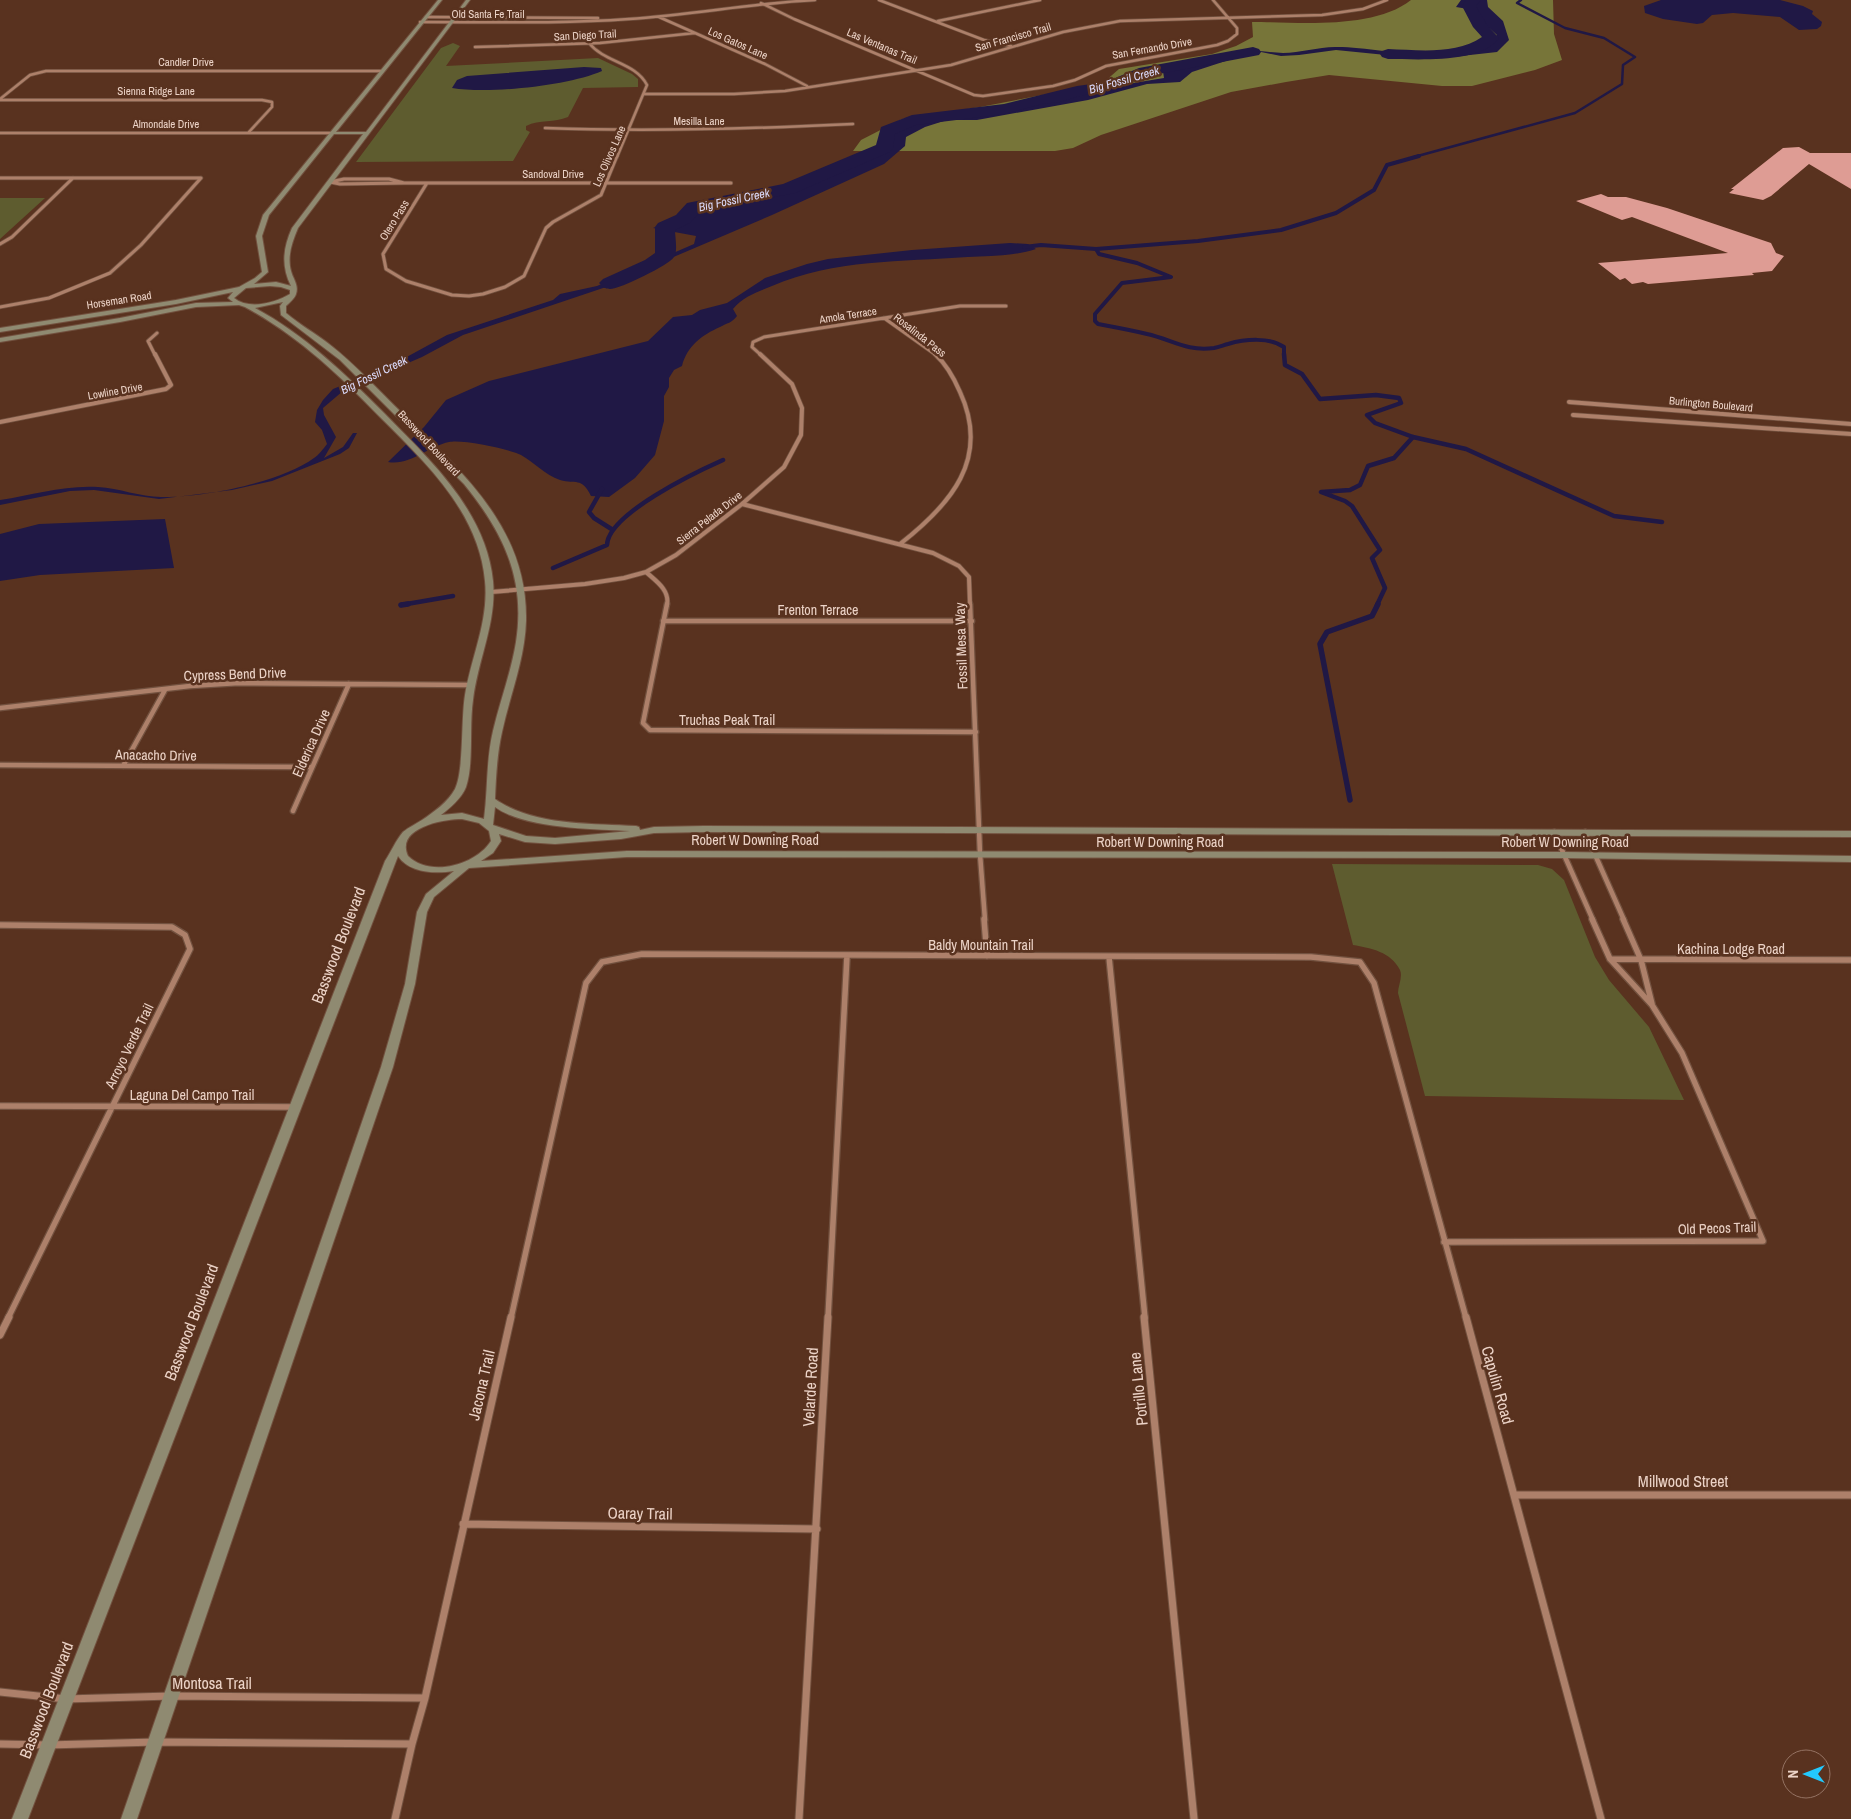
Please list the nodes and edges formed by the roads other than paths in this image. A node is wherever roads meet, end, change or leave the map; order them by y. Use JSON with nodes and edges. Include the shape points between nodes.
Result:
{"nodes":[{"id":1,"x":440,"y":0,"type":"edge"},
{"id":2,"x":468,"y":0,"type":"edge"},
{"id":3,"x":815,"y":0,"type":"edge"},
{"id":4,"x":879,"y":0,"type":"edge"},
{"id":5,"x":1040,"y":0,"type":"edge"},
{"id":6,"x":1213,"y":0,"type":"edge"},
{"id":7,"x":1387,"y":0,"type":"edge"},
{"id":8,"x":761,"y":3,"type":"junction"},
{"id":9,"x":426,"y":16,"type":"junction"},
{"id":10,"x":454,"y":17,"type":"junction"},
{"id":11,"x":558,"y":17,"type":"junction"},
{"id":12,"x":658,"y":17,"type":"junction"},
{"id":13,"x":588,"y":18,"type":"junction"},
{"id":14,"x":1228,"y":18,"type":"junction"},
{"id":15,"x":611,"y":20,"type":"junction"},
{"id":16,"x":588,"y":21,"type":"junction"},
{"id":17,"x":936,"y":21,"type":"junction"},
{"id":18,"x":420,"y":22,"type":"junction"},
{"id":19,"x":450,"y":22,"type":"junction"},
{"id":20,"x":555,"y":22,"type":"junction"},
{"id":21,"x":695,"y":33,"type":"junction"},
{"id":22,"x":589,"y":44,"type":"junction"},
{"id":23,"x":1012,"y":46,"type":"junction"},
{"id":24,"x":475,"y":47,"type":"dead end"},
{"id":25,"x":917,"y":70,"type":"junction"},
{"id":26,"x":382,"y":71,"type":"junction"},
{"id":27,"x":808,"y":87,"type":"junction"},
{"id":28,"x":644,"y":94,"type":"junction"},
{"id":29,"x":998,"y":96,"type":"joint"},
{"id":30,"x":0,"y":100,"type":"edge"},
{"id":31,"x":854,"y":124,"type":"dead end"},
{"id":32,"x":545,"y":128,"type":"dead end"},
{"id":33,"x":630,"y":130,"type":"junction"},
{"id":34,"x":0,"y":132,"type":"edge"},
{"id":35,"x":248,"y":133,"type":"junction"},
{"id":36,"x":331,"y":133,"type":"junction"},
{"id":37,"x":366,"y":133,"type":"junction"},
{"id":38,"x":0,"y":178,"type":"edge"},
{"id":39,"x":73,"y":178,"type":"junction"},
{"id":40,"x":380,"y":179,"type":"junction"},
{"id":41,"x":330,"y":182,"type":"junction"},
{"id":42,"x":404,"y":183,"type":"junction"},
{"id":43,"x":428,"y":183,"type":"junction"},
{"id":44,"x":606,"y":183,"type":"junction"},
{"id":45,"x":731,"y":183,"type":"dead end"},
{"id":46,"x":376,"y":184,"type":"junction"},
{"id":47,"x":0,"y":244,"type":"edge"},
{"id":48,"x":244,"y":288,"type":"junction"},
{"id":49,"x":293,"y":289,"type":"junction"},
{"id":50,"x":469,"y":296,"type":"joint"},
{"id":51,"x":288,"y":298,"type":"junction"},
{"id":52,"x":239,"y":304,"type":"junction"},
{"id":53,"x":246,"y":305,"type":"junction"},
{"id":54,"x":1006,"y":306,"type":"dead end"},
{"id":55,"x":0,"y":307,"type":"edge"},
{"id":56,"x":884,"y":318,"type":"junction"},
{"id":57,"x":0,"y":330,"type":"edge"},
{"id":58,"x":157,"y":333,"type":"dead end"},
{"id":59,"x":0,"y":340,"type":"edge"},
{"id":60,"x":752,"y":342,"type":"joint"},
{"id":61,"x":1569,"y":402,"type":"dead end"},
{"id":62,"x":1684,"y":411,"type":"junction"},
{"id":63,"x":1573,"y":415,"type":"dead end"},
{"id":64,"x":1795,"y":420,"type":"junction"},
{"id":65,"x":0,"y":422,"type":"edge"},
{"id":66,"x":1684,"y":422,"type":"junction"},
{"id":67,"x":1851,"y":424,"type":"edge"},
{"id":68,"x":1801,"y":431,"type":"junction"},
{"id":69,"x":1851,"y":434,"type":"edge"},
{"id":70,"x":742,"y":504,"type":"junction"},
{"id":71,"x":900,"y":544,"type":"junction"},
{"id":72,"x":646,"y":572,"type":"junction"},
{"id":73,"x":520,"y":589,"type":"junction"},
{"id":74,"x":490,"y":592,"type":"junction"},
{"id":75,"x":664,"y":621,"type":"junction"},
{"id":76,"x":972,"y":621,"type":"junction"},
{"id":77,"x":349,"y":684,"type":"junction"},
{"id":78,"x":471,"y":685,"type":"junction"},
{"id":79,"x":165,"y":690,"type":"junction"},
{"id":80,"x":0,"y":708,"type":"edge"},
{"id":81,"x":976,"y":732,"type":"junction"},
{"id":82,"x":0,"y":765,"type":"edge"},
{"id":83,"x":123,"y":766,"type":"junction"},
{"id":84,"x":312,"y":767,"type":"junction"},
{"id":85,"x":492,"y":801,"type":"junction"},
{"id":86,"x":293,"y":812,"type":"dead end"},
{"id":87,"x":426,"y":822,"type":"junction"},
{"id":88,"x":490,"y":827,"type":"junction"},
{"id":89,"x":654,"y":830,"type":"junction"},
{"id":90,"x":980,"y":830,"type":"junction"},
{"id":91,"x":1554,"y":832,"type":"junction"},
{"id":92,"x":1585,"y":832,"type":"junction"},
{"id":93,"x":1851,"y":834,"type":"edge"},
{"id":94,"x":402,"y":841,"type":"junction"},
{"id":95,"x":980,"y":854,"type":"junction"},
{"id":96,"x":1564,"y":855,"type":"junction"},
{"id":97,"x":1597,"y":856,"type":"junction"},
{"id":98,"x":1851,"y":858,"type":"edge"},
{"id":99,"x":467,"y":865,"type":"junction"},
{"id":100,"x":0,"y":925,"type":"edge"},
{"id":101,"x":847,"y":956,"type":"junction"},
{"id":102,"x":987,"y":956,"type":"junction"},
{"id":103,"x":1109,"y":957,"type":"junction"},
{"id":104,"x":1610,"y":959,"type":"junction"},
{"id":105,"x":1641,"y":960,"type":"junction"},
{"id":106,"x":1851,"y":960,"type":"edge"},
{"id":107,"x":602,"y":962,"type":"joint"},
{"id":108,"x":1360,"y":962,"type":"joint"},
{"id":109,"x":1652,"y":1005,"type":"junction"},
{"id":110,"x":0,"y":1106,"type":"edge"},
{"id":111,"x":112,"y":1107,"type":"junction"},
{"id":112,"x":294,"y":1107,"type":"junction"},
{"id":113,"x":1444,"y":1242,"type":"junction"},
{"id":114,"x":0,"y":1335,"type":"edge"},
{"id":115,"x":1515,"y":1495,"type":"junction"},
{"id":116,"x":1851,"y":1495,"type":"edge"},
{"id":117,"x":463,"y":1524,"type":"junction"},
{"id":118,"x":816,"y":1529,"type":"junction"},
{"id":119,"x":0,"y":1692,"type":"edge"},
{"id":120,"x":171,"y":1696,"type":"junction"},
{"id":121,"x":425,"y":1698,"type":"junction"},
{"id":122,"x":66,"y":1699,"type":"junction"},
{"id":123,"x":155,"y":1742,"type":"junction"},
{"id":124,"x":0,"y":1744,"type":"edge"},
{"id":125,"x":412,"y":1744,"type":"junction"},
{"id":126,"x":48,"y":1746,"type":"junction"},
{"id":127,"x":20,"y":1819,"type":"edge"},
{"id":128,"x":129,"y":1819,"type":"edge"},
{"id":129,"x":395,"y":1819,"type":"edge"},
{"id":130,"x":799,"y":1819,"type":"edge"},
{"id":131,"x":1194,"y":1819,"type":"edge"},
{"id":132,"x":1601,"y":1819,"type":"edge"}],
"edges":[{"from":1,"to":9,"type":"main road"},
{"from":2,"to":10,"type":"main road"},
{"from":3,"to":8,"type":"street","name":"Old Santa Fe Trail"},
{"from":4,"to":17,"type":"street"},
{"from":5,"to":17,"type":"street"},
{"from":6,"to":14,"type":"street","name":"San Fernando Drive"},
{"from":7,"to":14,"type":"street","name":"San Francisco Trail","via":[[1377,6],[1347,13]]},
{"from":8,"to":12,"type":"street","name":"Old Santa Fe Trail"},
{"from":8,"to":25,"type":"street","name":"Las Ventanas Trail"},
{"from":9,"to":10,"type":"street","name":"Old Santa Fe Trail"},
{"from":9,"to":18,"type":"main road"},
{"from":10,"to":11,"type":"street","name":"Old Santa Fe Trail"},
{"from":10,"to":19,"type":"main road"},
{"from":11,"to":13,"type":"street","name":"Old Santa Fe Trail"},
{"from":11,"to":20,"type":"street"},
{"from":12,"to":15,"type":"street","name":"Old Santa Fe Trail"},
{"from":12,"to":21,"type":"street","name":"Los Gatos Lane"},
{"from":13,"to":15,"type":"street","name":"Old Santa Fe Trail"},
{"from":13,"to":16,"type":"street"},
{"from":14,"to":23,"type":"street","name":"San Francisco Trail","via":[[1128,20],[1098,24]]},
{"from":14,"to":29,"type":"street","name":"San Fernando Drive","via":[[1237,28],[1237,34],[1217,45],[1106,66],[1075,80]]},
{"from":15,"to":16,"type":"street","name":"Old Santa Fe Trail"},
{"from":16,"to":20,"type":"street","name":"Old Santa Fe Trail"},
{"from":17,"to":23,"type":"street","via":[[984,40]]},
{"from":18,"to":19,"type":"street","name":"Old Santa Fe Trail"},
{"from":18,"to":26,"type":"main road"},
{"from":19,"to":20,"type":"street","name":"Old Santa Fe Trail"},
{"from":19,"to":37,"type":"main road"},
{"from":21,"to":22,"type":"street","name":"San Diego Trail"},
{"from":21,"to":27,"type":"street","name":"Los Gatos Lane"},
{"from":22,"to":24,"type":"street","name":"San Diego Trail"},
{"from":22,"to":28,"type":"street","via":[[594,51],[645,78]]},
{"from":23,"to":25,"type":"street","name":"San Francisco Trail","via":[[951,65]]},
{"from":25,"to":27,"type":"street","name":"San Francisco Trail"},
{"from":25,"to":29,"type":"street","name":"Las Ventanas Trail","via":[[974,95]]},
{"from":26,"to":30,"type":"street","name":"Candler Drive","via":[[46,70],[30,75]]},
{"from":26,"to":36,"type":"main road"},
{"from":27,"to":28,"type":"street","name":"San Francisco Trail","via":[[734,94]]},
{"from":28,"to":33,"type":"street","name":"Los Olivos Lane"},
{"from":30,"to":35,"type":"street","name":"Sienna Ridge Lane","via":[[272,102],[272,107]]},
{"from":31,"to":33,"type":"street","name":"Mesilla Lane","via":[[736,130]]},
{"from":32,"to":33,"type":"street","name":"Mesilla Lane"},
{"from":33,"to":44,"type":"street","name":"Los Olivos Lane"},
{"from":34,"to":35,"type":"street","name":"Almondale Drive"},
{"from":35,"to":36,"type":"street","name":"Almondale Drive"},
{"from":36,"to":37,"type":"main road"},
{"from":36,"to":48,"type":"main road","via":[[262,222],[259,242],[265,272]]},
{"from":37,"to":41,"type":"main road"},
{"from":38,"to":39,"type":"street"},
{"from":39,"to":47,"type":"street","via":[[12,237]]},
{"from":39,"to":55,"type":"street","via":[[201,178],[141,245],[110,273],[49,298]]},
{"from":40,"to":41,"type":"street","name":"Sandoval Drive"},
{"from":40,"to":42,"type":"street","name":"Sandoval Drive"},
{"from":40,"to":46,"type":"street"},
{"from":41,"to":46,"type":"street","name":"Sandoval Drive"},
{"from":41,"to":49,"type":"main road","via":[[302,218],[289,242],[286,262]]},
{"from":42,"to":43,"type":"street","name":"Sandoval Drive"},
{"from":42,"to":46,"type":"street","name":"Sandoval Drive"},
{"from":43,"to":44,"type":"street","name":"Sandoval Drive"},
{"from":43,"to":50,"type":"street","name":"Otero Pass","via":[[383,254],[386,269],[406,281],[452,295]]},
{"from":44,"to":45,"type":"street","name":"Sandoval Drive"},
{"from":44,"to":50,"type":"street","name":"Los Olivos Lane","via":[[601,195],[546,228],[524,276],[505,287]]},
{"from":48,"to":49,"type":"main road","name":"Horseman Road","via":[[274,284]]},
{"from":48,"to":52,"type":"main road","via":[[231,298]]},
{"from":48,"to":57,"type":"main road","name":"Horseman Road"},
{"from":49,"to":51,"type":"main road"},
{"from":51,"to":53,"type":"main road","via":[[266,305]]},
{"from":51,"to":73,"type":"main road","name":"Basswood Boulevard","via":[[283,314],[347,364],[487,506],[511,549]]},
{"from":52,"to":53,"type":"main road","name":"Horseman Road"},
{"from":52,"to":59,"type":"main road","name":"Horseman Road","via":[[201,304]]},
{"from":53,"to":74,"type":"main road","name":"Basswood Boulevard","via":[[300,337],[336,368],[437,470],[458,496],[474,526],[487,567]]},
{"from":54,"to":56,"type":"street","name":"Amola Terrace","via":[[960,306]]},
{"from":56,"to":60,"type":"street","name":"Amola Terrace","via":[[764,337]]},
{"from":56,"to":71,"type":"street","name":"Rosalinda Pass","via":[[941,360],[960,390],[970,418],[970,448],[962,477],[940,509]]},
{"from":58,"to":65,"type":"street","name":"Lowline Drive","via":[[148,341],[170,385],[166,389]]},
{"from":60,"to":70,"type":"street","name":"Sierra Pelada Drive","via":[[752,347],[792,384],[802,408],[801,435],[784,466]]},
{"from":61,"to":62,"type":"street","name":"Burlington Boulevard"},
{"from":62,"to":64,"type":"street","name":"Burlington Boulevard"},
{"from":62,"to":66,"type":"street"},
{"from":63,"to":66,"type":"street","name":"Burlington Boulevard"},
{"from":64,"to":67,"type":"street","name":"Burlington Boulevard"},
{"from":64,"to":68,"type":"street"},
{"from":66,"to":68,"type":"street","name":"Burlington Boulevard"},
{"from":68,"to":69,"type":"street","name":"Burlington Boulevard"},
{"from":70,"to":71,"type":"street","name":"Fossil Mesa Way"},
{"from":70,"to":72,"type":"street","name":"Sierra Pelada Drive","via":[[676,555]]},
{"from":71,"to":76,"type":"street","name":"Fossil Mesa Way","via":[[933,553],[959,566],[969,577]]},
{"from":72,"to":73,"type":"street","name":"Sierra Pelada Drive","via":[[585,584]]},
{"from":72,"to":75,"type":"street","name":"Truchas Peak Trail","via":[[664,588],[668,601]]},
{"from":73,"to":74,"type":"street","name":"Sierra Pelada Drive"},
{"from":73,"to":85,"type":"main road","name":"Basswood Boulevard","via":[[521,628],[494,749]]},
{"from":74,"to":78,"type":"main road","name":"Basswood Boulevard","via":[[486,630]]},
{"from":75,"to":76,"type":"street","name":"Frenton Terrace"},
{"from":75,"to":81,"type":"street","name":"Truchas Peak Trail","via":[[642,723],[650,730]]},
{"from":76,"to":81,"type":"street","name":"Fossil Mesa Way"},
{"from":77,"to":78,"type":"street","name":"Cypress Bend Drive"},
{"from":77,"to":79,"type":"street","name":"Cypress Bend Drive","via":[[239,683]]},
{"from":77,"to":84,"type":"street","name":"Elderica Drive"},
{"from":78,"to":87,"type":"main road","name":"Basswood Boulevard","via":[[461,787],[454,799]]},
{"from":79,"to":80,"type":"street","name":"Cypress Bend Drive"},
{"from":79,"to":83,"type":"street"},
{"from":81,"to":90,"type":"street","name":"Fossil Mesa Way"},
{"from":82,"to":83,"type":"street","name":"Anacacho Drive"},
{"from":83,"to":84,"type":"street","name":"Anacacho Drive"},
{"from":84,"to":86,"type":"street","name":"Elderica Drive"},
{"from":85,"to":88,"type":"main road","name":"Basswood Boulevard"},
{"from":85,"to":89,"type":"main road","via":[[505,810],[548,820]]},
{"from":87,"to":88,"type":"main road","name":"Robert W Downing Road","via":[[465,816]]},
{"from":87,"to":94,"type":"main road","name":"Basswood Boulevard"},
{"from":88,"to":89,"type":"main road","name":"Robert W Downing Road","via":[[525,839],[555,841]]},
{"from":88,"to":99,"type":"main road","name":"Basswood Boulevard","via":[[496,838],[492,849]]},
{"from":89,"to":90,"type":"main road","name":"Robert W Downing Road"},
{"from":90,"to":91,"type":"main road","name":"Robert W Downing Road"},
{"from":90,"to":95,"type":"street","name":"Fossil Mesa Way"},
{"from":91,"to":92,"type":"main road","name":"Robert W Downing Road"},
{"from":91,"to":96,"type":"street","name":"Old Pecos Trail"},
{"from":92,"to":93,"type":"main road","name":"Robert W Downing Road"},
{"from":92,"to":97,"type":"street","name":"Old Pecos Trail"},
{"from":94,"to":99,"type":"main road","name":"Robert W Downing Road","via":[[402,856],[419,868],[446,870]]},
{"from":94,"to":112,"type":"main road","name":"Basswood Boulevard","via":[[390,861]]},
{"from":95,"to":96,"type":"main road","name":"Robert W Downing Road"},
{"from":95,"to":99,"type":"main road","name":"Robert W Downing Road","via":[[610,854]]},
{"from":95,"to":102,"type":"street","name":"Fossil Mesa Way"},
{"from":96,"to":97,"type":"main road","name":"Robert W Downing Road"},
{"from":96,"to":104,"type":"street","name":"Old Pecos Trail"},
{"from":97,"to":98,"type":"main road","name":"Robert W Downing Road"},
{"from":97,"to":105,"type":"street","name":"Old Pecos Trail"},
{"from":99,"to":120,"type":"main road","via":[[430,896],[422,912],[410,984],[387,1067]]},
{"from":100,"to":111,"type":"street","name":"Arroyo Verde Trail","via":[[160,926],[183,931],[189,938],[190,949]]},
{"from":101,"to":102,"type":"street","name":"Baldy Mountain Trail"},
{"from":101,"to":107,"type":"street","name":"Baldy Mountain Trail","via":[[642,954]]},
{"from":101,"to":118,"type":"street","name":"Velarde Road"},
{"from":102,"to":103,"type":"street","name":"Baldy Mountain Trail"},
{"from":103,"to":108,"type":"street","name":"Baldy Mountain Trail","via":[[1311,957]]},
{"from":103,"to":131,"type":"street","name":"Potrillo Lane"},
{"from":104,"to":105,"type":"street","name":"Kachina Lodge Road"},
{"from":104,"to":109,"type":"street","name":"Old Pecos Trail"},
{"from":105,"to":106,"type":"street","name":"Kachina Lodge Road"},
{"from":105,"to":109,"type":"street","name":"Old Pecos Trail"},
{"from":107,"to":117,"type":"street","name":"Jacona Trail","via":[[586,983]]},
{"from":108,"to":113,"type":"street","name":"Capulin Road","via":[[1374,983]]},
{"from":109,"to":113,"type":"street","name":"Old Pecos Trail","via":[[1682,1053],[1763,1241]]},
{"from":110,"to":111,"type":"street","name":"Laguna Del Campo Trail"},
{"from":111,"to":112,"type":"street","name":"Laguna Del Campo Trail"},
{"from":111,"to":114,"type":"street","name":"Arroyo Verde Trail"},
{"from":112,"to":122,"type":"main road","name":"Basswood Boulevard"},
{"from":113,"to":115,"type":"street","name":"Capulin Road"},
{"from":115,"to":116,"type":"street","name":"Millwood Street"},
{"from":115,"to":132,"type":"street","name":"Capulin Road"},
{"from":117,"to":118,"type":"street","name":"Oaray Trail"},
{"from":117,"to":121,"type":"street","name":"Jacona Trail"},
{"from":118,"to":130,"type":"street","name":"Velarde Road"},
{"from":119,"to":122,"type":"street","name":"Montosa Trail"},
{"from":120,"to":121,"type":"street","name":"Montosa Trail"},
{"from":120,"to":122,"type":"street","name":"Montosa Trail"},
{"from":120,"to":123,"type":"main road"},
{"from":121,"to":125,"type":"street","name":"Jacona Trail"},
{"from":122,"to":126,"type":"main road","name":"Basswood Boulevard"},
{"from":123,"to":125,"type":"street"},
{"from":123,"to":126,"type":"street"},
{"from":123,"to":128,"type":"main road"},
{"from":124,"to":126,"type":"street"},
{"from":125,"to":129,"type":"street","name":"Jacona Trail"},
{"from":126,"to":127,"type":"main road","name":"Basswood Boulevard"}]}
